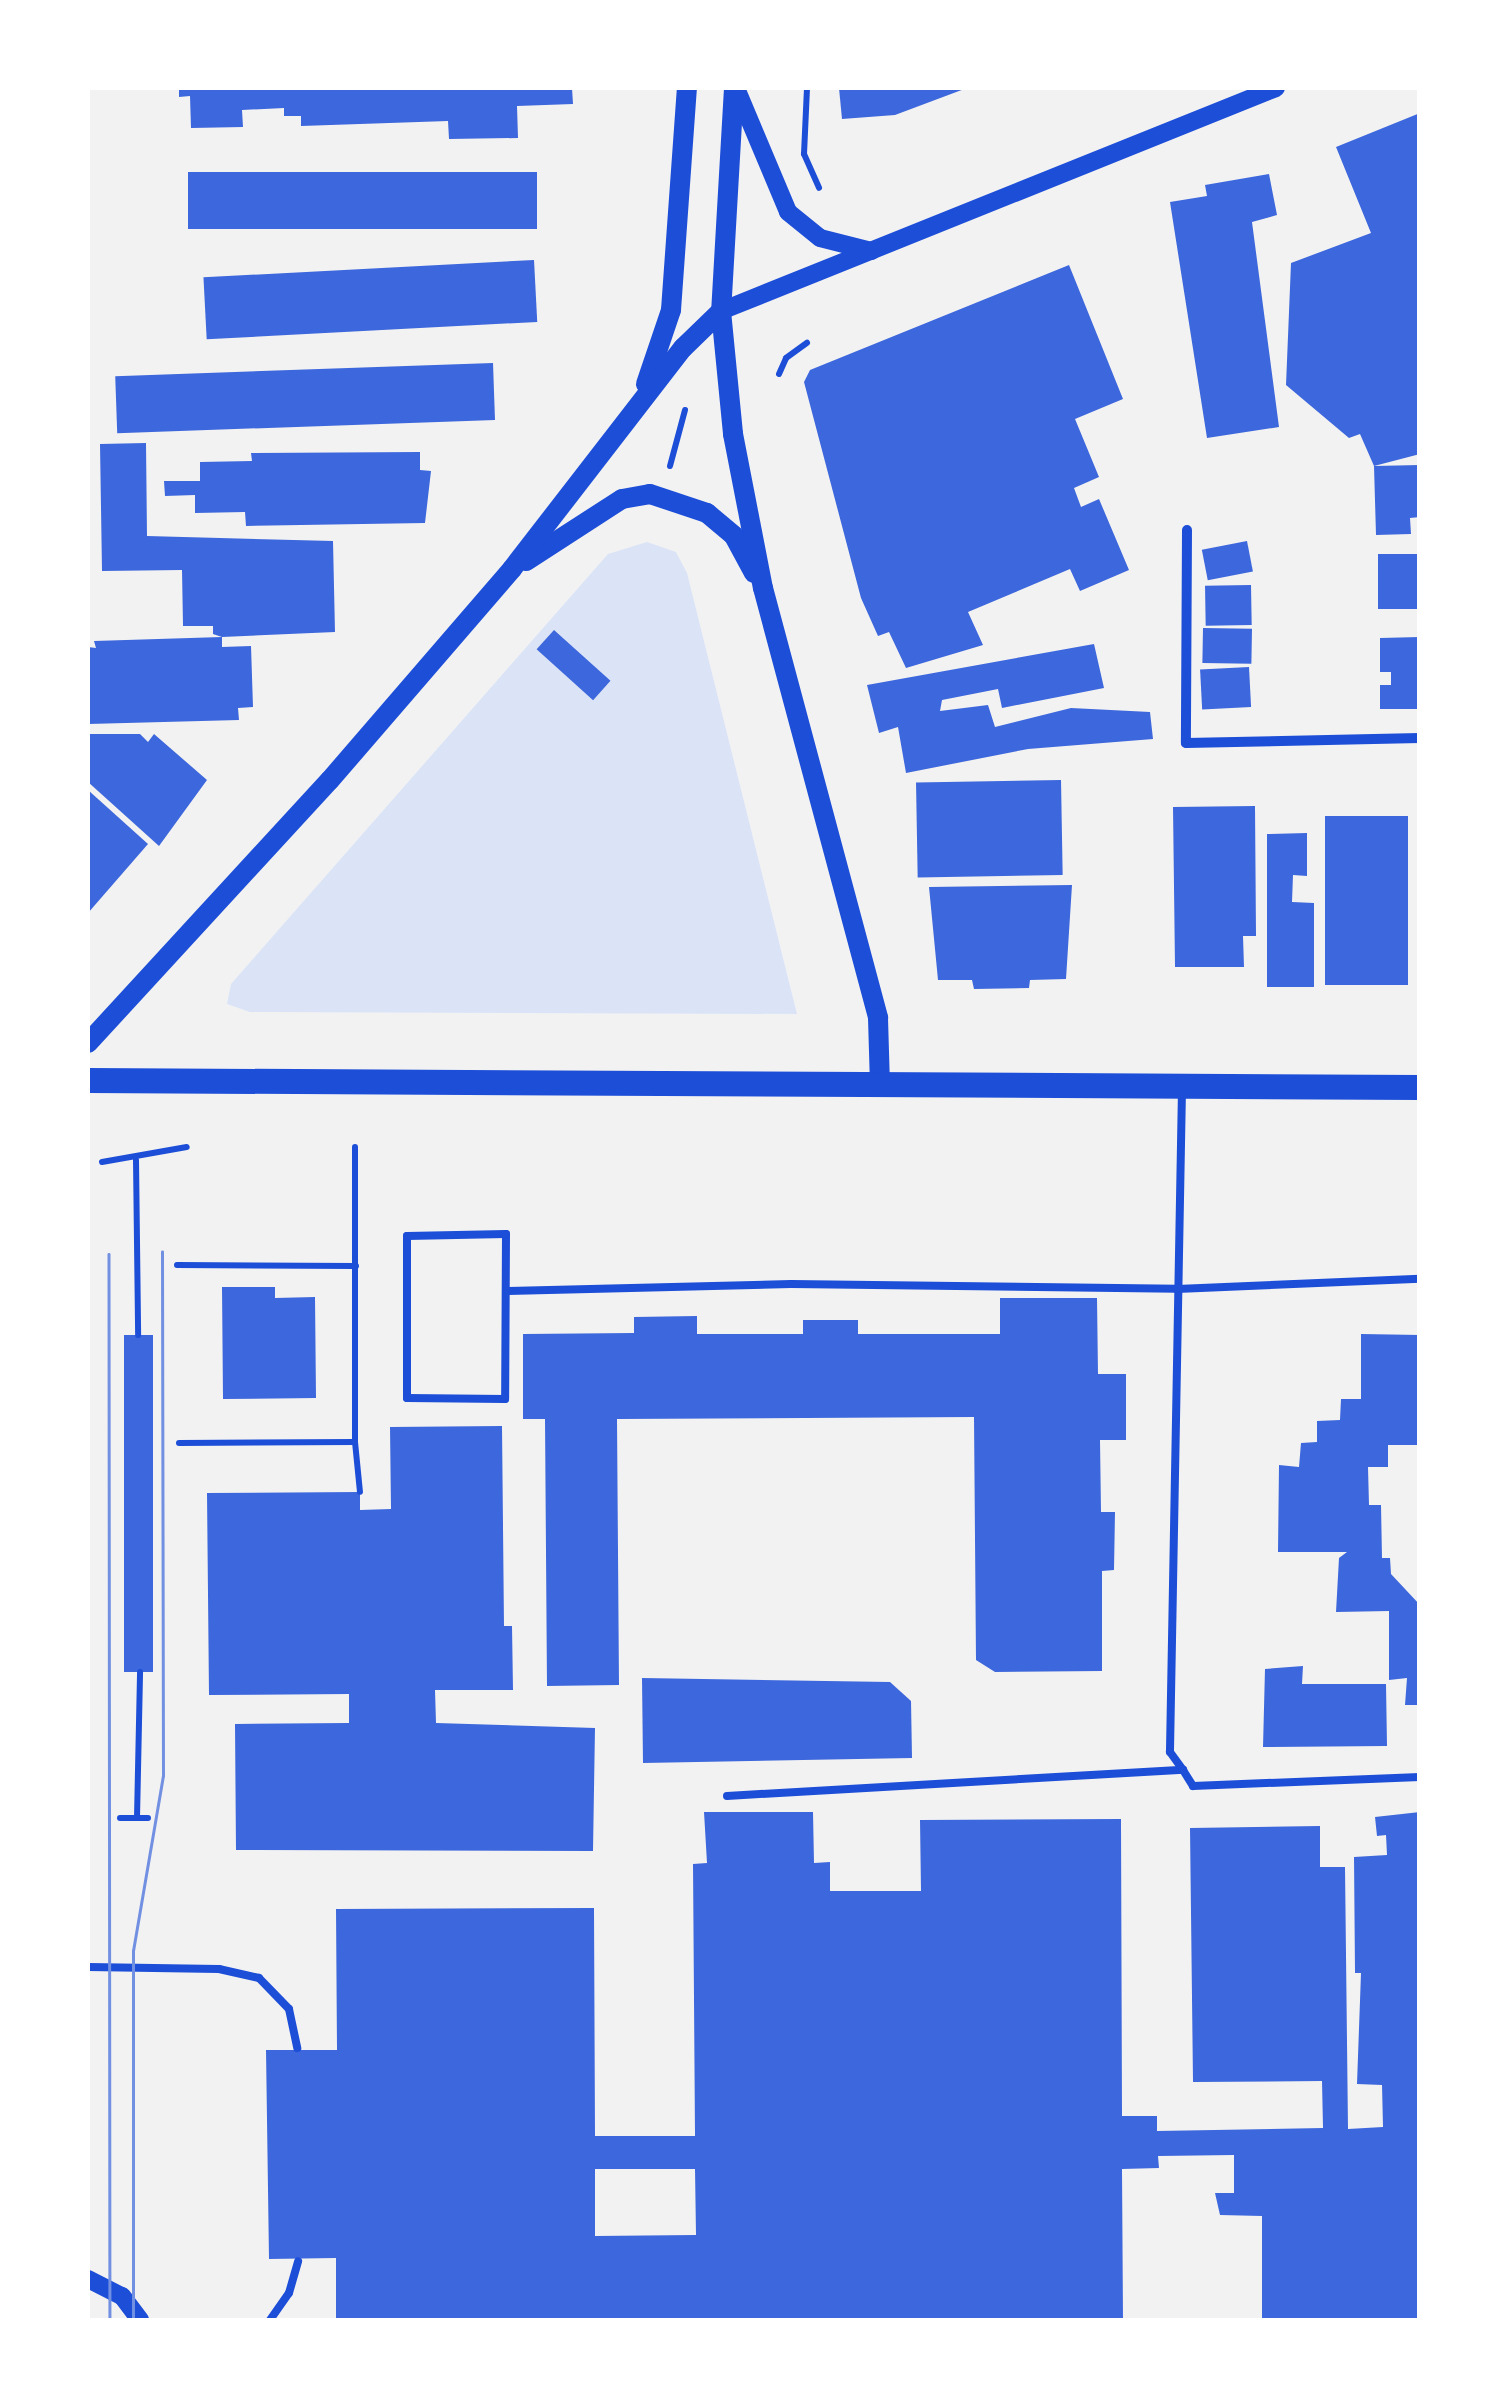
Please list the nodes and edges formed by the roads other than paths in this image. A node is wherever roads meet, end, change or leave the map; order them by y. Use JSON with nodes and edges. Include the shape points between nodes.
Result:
{"nodes":[{"id":1,"x":688,"y":88,"type":"edge"},
{"id":2,"x":735,"y":88,"type":"edge"},
{"id":3,"x":1276,"y":88,"type":"edge"},
{"id":4,"x":873,"y":251,"type":"junction"},
{"id":5,"x":721,"y":312,"type":"junction"},
{"id":6,"x":629,"y":418,"type":"junction"},
{"id":7,"x":1187,"y":530,"type":"dead end"},
{"id":8,"x":512,"y":570,"type":"junction"},
{"id":9,"x":763,"y":588,"type":"junction"},
{"id":10,"x":1420,"y":738,"type":"edge"},
{"id":11,"x":88,"y":1043,"type":"edge"},
{"id":12,"x":88,"y":1080,"type":"edge"},
{"id":13,"x":880,"y":1084,"type":"junction"},
{"id":14,"x":1182,"y":1087,"type":"junction"},
{"id":15,"x":1420,"y":1087,"type":"edge"},
{"id":16,"x":1420,"y":1279,"type":"edge"},
{"id":17,"x":1177,"y":1288,"type":"junction"},
{"id":18,"x":506,"y":1291,"type":"junction"},
{"id":19,"x":1182,"y":1770,"type":"junction"},
{"id":20,"x":1420,"y":1777,"type":"edge"},
{"id":21,"x":726,"y":1796,"type":"dead end"},
{"id":22,"x":88,"y":1967,"type":"edge"},
{"id":23,"x":297,"y":2048,"type":"dead end"},
{"id":24,"x":298,"y":2260,"type":"dead end"},
{"id":25,"x":88,"y":2280,"type":"edge"},
{"id":26,"x":140,"y":2320,"type":"edge"},
{"id":27,"x":270,"y":2320,"type":"edge"}],
"edges":[{"from":1,"to":6,"type":"main road","via":[[671,310]]},
{"from":2,"to":4,"type":"street","via":[[788,212],[820,238]]},
{"from":2,"to":5,"type":"main road"},
{"from":3,"to":4,"type":"street"},
{"from":4,"to":5,"type":"street"},
{"from":5,"to":6,"type":"main road"},
{"from":5,"to":9,"type":"main road","via":[[733,434]]},
{"from":6,"to":8,"type":"main road"},
{"from":7,"to":10,"type":"street","via":[[1186,743]]},
{"from":8,"to":9,"type":"main road","via":[[622,499],[667,495],[707,513],[734,536]]},
{"from":8,"to":11,"type":"main road","via":[[226,898]]},
{"from":9,"to":13,"type":"main road","via":[[878,1018]]},
{"from":12,"to":13,"type":"main road"},
{"from":13,"to":14,"type":"main road"},
{"from":14,"to":15,"type":"main road"},
{"from":14,"to":17,"type":"lane"},
{"from":16,"to":17,"type":"lane"},
{"from":17,"to":18,"type":"lane","via":[[791,1284]]},
{"from":17,"to":19,"type":"lane","via":[[1170,1752]]},
{"from":18,"to":18,"type":"lane","via":[[506,1399],[407,1398],[407,1236],[506,1234]]},
{"from":19,"to":20,"type":"lane","via":[[1194,1786]]},
{"from":19,"to":21,"type":"lane"},
{"from":22,"to":23,"type":"lane","via":[[219,1969],[260,1978],[289,2009]]},
{"from":24,"to":27,"type":"lane","via":[[289,2293]]},
{"from":25,"to":26,"type":"street","via":[[122,2296]]}]}
